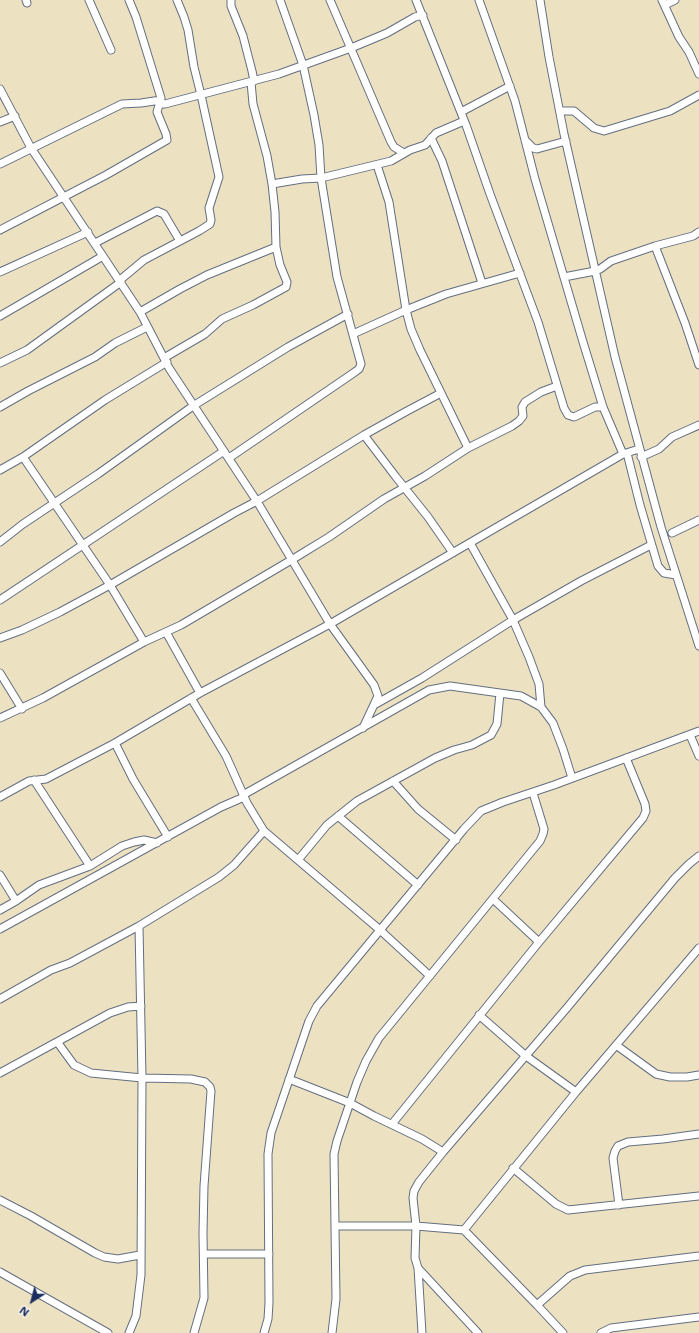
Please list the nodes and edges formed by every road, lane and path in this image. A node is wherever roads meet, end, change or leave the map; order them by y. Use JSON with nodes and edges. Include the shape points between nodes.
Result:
{"nodes":[{"id":1,"x":89,"y":0,"type":"edge"},
{"id":2,"x":129,"y":0,"type":"edge"},
{"id":3,"x":177,"y":0,"type":"edge"},
{"id":4,"x":231,"y":0,"type":"edge"},
{"id":5,"x":280,"y":0,"type":"edge"},
{"id":6,"x":330,"y":0,"type":"edge"},
{"id":7,"x":416,"y":0,"type":"edge"},
{"id":8,"x":479,"y":0,"type":"edge"},
{"id":9,"x":540,"y":0,"type":"edge"},
{"id":10,"x":675,"y":0,"type":"edge"},
{"id":11,"x":663,"y":3,"type":"edge"},
{"id":12,"x":423,"y":16,"type":"junction"},
{"id":13,"x":351,"y":48,"type":"junction"},
{"id":14,"x":111,"y":50,"type":"dead end"},
{"id":15,"x":303,"y":66,"type":"junction"},
{"id":16,"x":699,"y":74,"type":"edge"},
{"id":17,"x":252,"y":81,"type":"junction"},
{"id":18,"x":510,"y":86,"type":"junction"},
{"id":19,"x":0,"y":89,"type":"edge"},
{"id":20,"x":201,"y":95,"type":"junction"},
{"id":21,"x":699,"y":95,"type":"edge"},
{"id":22,"x":160,"y":102,"type":"junction"},
{"id":23,"x":560,"y":111,"type":"junction"},
{"id":24,"x":460,"y":112,"type":"junction"},
{"id":25,"x":15,"y":116,"type":"junction"},
{"id":26,"x":464,"y":121,"type":"junction"},
{"id":27,"x":0,"y":122,"type":"edge"},
{"id":28,"x":431,"y":138,"type":"junction"},
{"id":29,"x":525,"y":140,"type":"junction"},
{"id":30,"x":566,"y":141,"type":"junction"},
{"id":31,"x":31,"y":148,"type":"junction"},
{"id":32,"x":404,"y":153,"type":"junction"},
{"id":33,"x":0,"y":164,"type":"edge"},
{"id":34,"x":377,"y":165,"type":"junction"},
{"id":35,"x":321,"y":178,"type":"junction"},
{"id":36,"x":272,"y":184,"type":"junction"},
{"id":37,"x":65,"y":196,"type":"junction"},
{"id":38,"x":0,"y":230,"type":"edge"},
{"id":39,"x":88,"y":232,"type":"junction"},
{"id":40,"x":699,"y":232,"type":"edge"},
{"id":41,"x":180,"y":241,"type":"junction"},
{"id":42,"x":95,"y":244,"type":"junction"},
{"id":43,"x":655,"y":246,"type":"junction"},
{"id":44,"x":276,"y":247,"type":"junction"},
{"id":45,"x":103,"y":256,"type":"junction"},
{"id":46,"x":0,"y":272,"type":"edge"},
{"id":47,"x":595,"y":272,"type":"junction"},
{"id":48,"x":520,"y":273,"type":"junction"},
{"id":49,"x":564,"y":277,"type":"junction"},
{"id":50,"x":120,"y":281,"type":"junction"},
{"id":51,"x":482,"y":284,"type":"junction"},
{"id":52,"x":406,"y":310,"type":"junction"},
{"id":53,"x":140,"y":312,"type":"junction"},
{"id":54,"x":348,"y":314,"type":"junction"},
{"id":55,"x":0,"y":316,"type":"edge"},
{"id":56,"x":148,"y":327,"type":"junction"},
{"id":57,"x":352,"y":334,"type":"junction"},
{"id":58,"x":166,"y":360,"type":"junction"},
{"id":59,"x":0,"y":363,"type":"edge"},
{"id":60,"x":699,"y":365,"type":"edge"},
{"id":61,"x":557,"y":386,"type":"junction"},
{"id":62,"x":441,"y":393,"type":"junction"},
{"id":63,"x":194,"y":406,"type":"junction"},
{"id":64,"x":0,"y":407,"type":"edge"},
{"id":65,"x":603,"y":407,"type":"junction"},
{"id":66,"x":699,"y":425,"type":"edge"},
{"id":67,"x":364,"y":435,"type":"junction"},
{"id":68,"x":468,"y":448,"type":"junction"},
{"id":69,"x":639,"y":450,"type":"junction"},
{"id":70,"x":224,"y":451,"type":"junction"},
{"id":71,"x":625,"y":454,"type":"junction"},
{"id":72,"x":23,"y":457,"type":"junction"},
{"id":73,"x":641,"y":457,"type":"junction"},
{"id":74,"x":229,"y":458,"type":"junction"},
{"id":75,"x":0,"y":470,"type":"edge"},
{"id":76,"x":404,"y":488,"type":"junction"},
{"id":77,"x":257,"y":501,"type":"junction"},
{"id":78,"x":55,"y":503,"type":"junction"},
{"id":79,"x":699,"y":520,"type":"edge"},
{"id":80,"x":672,"y":533,"type":"dead end"},
{"id":81,"x":0,"y":542,"type":"edge"},
{"id":82,"x":470,"y":543,"type":"junction"},
{"id":83,"x":83,"y":544,"type":"junction"},
{"id":84,"x":651,"y":545,"type":"junction"},
{"id":85,"x":453,"y":552,"type":"junction"},
{"id":86,"x":293,"y":559,"type":"junction"},
{"id":87,"x":676,"y":575,"type":"junction"},
{"id":88,"x":110,"y":585,"type":"junction"},
{"id":89,"x":0,"y":600,"type":"edge"},
{"id":90,"x":514,"y":620,"type":"junction"},
{"id":91,"x":330,"y":624,"type":"junction"},
{"id":92,"x":166,"y":632,"type":"junction"},
{"id":93,"x":0,"y":638,"type":"edge"},
{"id":94,"x":144,"y":642,"type":"junction"},
{"id":95,"x":699,"y":646,"type":"edge"},
{"id":96,"x":0,"y":673,"type":"edge"},
{"id":97,"x":200,"y":693,"type":"junction"},
{"id":98,"x":500,"y":693,"type":"junction"},
{"id":99,"x":191,"y":698,"type":"junction"},
{"id":100,"x":374,"y":705,"type":"junction"},
{"id":101,"x":541,"y":707,"type":"junction"},
{"id":102,"x":22,"y":709,"type":"junction"},
{"id":103,"x":0,"y":718,"type":"edge"},
{"id":104,"x":363,"y":728,"type":"junction"},
{"id":105,"x":699,"y":732,"type":"edge"},
{"id":106,"x":690,"y":735,"type":"junction"},
{"id":107,"x":115,"y":743,"type":"junction"},
{"id":108,"x":699,"y":756,"type":"edge"},
{"id":109,"x":626,"y":758,"type":"junction"},
{"id":110,"x":572,"y":778,"type":"junction"},
{"id":111,"x":34,"y":780,"type":"junction"},
{"id":112,"x":394,"y":781,"type":"junction"},
{"id":113,"x":533,"y":793,"type":"junction"},
{"id":114,"x":244,"y":796,"type":"junction"},
{"id":115,"x":0,"y":797,"type":"edge"},
{"id":116,"x":338,"y":816,"type":"junction"},
{"id":117,"x":264,"y":831,"type":"junction"},
{"id":118,"x":168,"y":837,"type":"junction"},
{"id":119,"x":456,"y":840,"type":"junction"},
{"id":120,"x":157,"y":843,"type":"junction"},
{"id":121,"x":699,"y":856,"type":"edge"},
{"id":122,"x":298,"y":860,"type":"junction"},
{"id":123,"x":90,"y":866,"type":"junction"},
{"id":124,"x":0,"y":875,"type":"edge"},
{"id":125,"x":418,"y":885,"type":"junction"},
{"id":126,"x":493,"y":899,"type":"junction"},
{"id":127,"x":16,"y":901,"type":"junction"},
{"id":128,"x":0,"y":910,"type":"edge"},
{"id":129,"x":140,"y":926,"type":"junction"},
{"id":130,"x":0,"y":929,"type":"edge"},
{"id":131,"x":380,"y":930,"type":"junction"},
{"id":132,"x":539,"y":942,"type":"junction"},
{"id":133,"x":699,"y":948,"type":"edge"},
{"id":134,"x":430,"y":976,"type":"junction"},
{"id":135,"x":0,"y":999,"type":"edge"},
{"id":136,"x":141,"y":1006,"type":"junction"},
{"id":137,"x":479,"y":1015,"type":"junction"},
{"id":138,"x":58,"y":1043,"type":"junction"},
{"id":139,"x":616,"y":1045,"type":"junction"},
{"id":140,"x":526,"y":1056,"type":"junction"},
{"id":141,"x":0,"y":1073,"type":"edge"},
{"id":142,"x":699,"y":1075,"type":"edge"},
{"id":143,"x":142,"y":1078,"type":"junction"},
{"id":144,"x":289,"y":1078,"type":"junction"},
{"id":145,"x":576,"y":1092,"type":"junction"},
{"id":146,"x":350,"y":1102,"type":"junction"},
{"id":147,"x":392,"y":1124,"type":"junction"},
{"id":148,"x":699,"y":1134,"type":"edge"},
{"id":149,"x":444,"y":1152,"type":"junction"},
{"id":150,"x":513,"y":1168,"type":"junction"},
{"id":151,"x":699,"y":1196,"type":"edge"},
{"id":152,"x":0,"y":1200,"type":"edge"},
{"id":153,"x":619,"y":1205,"type":"junction"},
{"id":154,"x":336,"y":1226,"type":"junction"},
{"id":155,"x":416,"y":1226,"type":"junction"},
{"id":156,"x":464,"y":1230,"type":"junction"},
{"id":157,"x":204,"y":1254,"type":"junction"},
{"id":158,"x":269,"y":1254,"type":"junction"},
{"id":159,"x":140,"y":1255,"type":"junction"},
{"id":160,"x":699,"y":1256,"type":"edge"},
{"id":161,"x":418,"y":1268,"type":"junction"},
{"id":162,"x":0,"y":1272,"type":"edge"},
{"id":163,"x":537,"y":1305,"type":"junction"},
{"id":164,"x":699,"y":1317,"type":"edge"},
{"id":165,"x":108,"y":1333,"type":"edge"},
{"id":166,"x":129,"y":1333,"type":"edge"},
{"id":167,"x":194,"y":1333,"type":"edge"},
{"id":168,"x":264,"y":1333,"type":"edge"},
{"id":169,"x":332,"y":1333,"type":"edge"},
{"id":170,"x":422,"y":1333,"type":"edge"},
{"id":171,"x":478,"y":1333,"type":"edge"},
{"id":172,"x":563,"y":1333,"type":"edge"},
{"id":173,"x":600,"y":1333,"type":"edge"}],
"edges":[{"from":1,"to":14,"type":"street"},
{"from":2,"to":22,"type":"street","via":[[144,41]]},
{"from":3,"to":20,"type":"street","via":[[188,30]]},
{"from":4,"to":17,"type":"street","via":[[243,36]]},
{"from":5,"to":15,"type":"street"},
{"from":6,"to":13,"type":"street"},
{"from":7,"to":12,"type":"street"},
{"from":8,"to":18,"type":"street"},
{"from":9,"to":23,"type":"street"},
{"from":10,"to":11,"type":"street"},
{"from":11,"to":16,"type":"street"},
{"from":12,"to":13,"type":"street"},
{"from":12,"to":24,"type":"street"},
{"from":13,"to":15,"type":"street"},
{"from":13,"to":32,"type":"street","via":[[391,142],[396,149]]},
{"from":15,"to":17,"type":"street"},
{"from":15,"to":35,"type":"street","via":[[319,145]]},
{"from":17,"to":20,"type":"street"},
{"from":17,"to":36,"type":"street","via":[[253,104]]},
{"from":18,"to":24,"type":"street"},
{"from":18,"to":29,"type":"street"},
{"from":19,"to":25,"type":"street"},
{"from":20,"to":22,"type":"street","via":[[165,104]]},
{"from":20,"to":41,"type":"street","via":[[218,181],[209,208],[212,220],[210,224]]},
{"from":21,"to":23,"type":"street","via":[[670,111],[604,131],[594,128],[574,111]]},
{"from":22,"to":31,"type":"street","via":[[122,104]]},
{"from":22,"to":37,"type":"street","via":[[157,115],[167,140]]},
{"from":23,"to":30,"type":"street"},
{"from":24,"to":26,"type":"street"},
{"from":25,"to":27,"type":"street"},
{"from":25,"to":31,"type":"street"},
{"from":26,"to":28,"type":"street","via":[[436,133]]},
{"from":26,"to":48,"type":"street"},
{"from":28,"to":32,"type":"street","via":[[425,145]]},
{"from":28,"to":51,"type":"street","via":[[442,160]]},
{"from":29,"to":30,"type":"street","via":[[537,149]]},
{"from":29,"to":49,"type":"street","via":[[549,232]]},
{"from":30,"to":47,"type":"street"},
{"from":31,"to":33,"type":"street"},
{"from":31,"to":37,"type":"street"},
{"from":32,"to":34,"type":"street","via":[[396,159]]},
{"from":34,"to":35,"type":"street"},
{"from":34,"to":52,"type":"street","via":[[392,214]]},
{"from":35,"to":36,"type":"street"},
{"from":35,"to":54,"type":"street","via":[[337,277]]},
{"from":36,"to":44,"type":"street"},
{"from":37,"to":38,"type":"street"},
{"from":37,"to":39,"type":"street"},
{"from":39,"to":42,"type":"street"},
{"from":39,"to":46,"type":"street"},
{"from":40,"to":43,"type":"street"},
{"from":41,"to":42,"type":"street","via":[[164,214],[157,211]]},
{"from":41,"to":50,"type":"street","via":[[144,260]]},
{"from":42,"to":45,"type":"street"},
{"from":43,"to":47,"type":"street","via":[[611,260]]},
{"from":43,"to":60,"type":"street"},
{"from":44,"to":53,"type":"street","via":[[208,275]]},
{"from":44,"to":58,"type":"street","via":[[287,282],[285,288],[222,319],[205,334]]},
{"from":45,"to":50,"type":"street"},
{"from":45,"to":55,"type":"street"},
{"from":47,"to":49,"type":"street"},
{"from":47,"to":69,"type":"street"},
{"from":48,"to":51,"type":"street"},
{"from":48,"to":61,"type":"street"},
{"from":49,"to":65,"type":"street"},
{"from":50,"to":53,"type":"street"},
{"from":50,"to":59,"type":"street","via":[[38,342]]},
{"from":51,"to":52,"type":"street","via":[[446,294]]},
{"from":52,"to":57,"type":"street"},
{"from":52,"to":62,"type":"street","via":[[413,336]]},
{"from":53,"to":56,"type":"street"},
{"from":54,"to":57,"type":"street"},
{"from":54,"to":63,"type":"street","via":[[288,347]]},
{"from":56,"to":58,"type":"street"},
{"from":56,"to":64,"type":"street"},
{"from":57,"to":74,"type":"street","via":[[362,362],[359,369]]},
{"from":58,"to":63,"type":"street"},
{"from":58,"to":72,"type":"street"},
{"from":61,"to":65,"type":"street","via":[[568,415],[578,416],[595,407]]},
{"from":61,"to":68,"type":"street","via":[[525,402],[522,407],[523,416],[516,424]]},
{"from":62,"to":67,"type":"street"},
{"from":62,"to":68,"type":"street"},
{"from":63,"to":70,"type":"street"},
{"from":63,"to":78,"type":"street"},
{"from":65,"to":71,"type":"street"},
{"from":66,"to":73,"type":"street","via":[[672,437],[659,449]]},
{"from":67,"to":76,"type":"street"},
{"from":67,"to":77,"type":"street"},
{"from":68,"to":76,"type":"street"},
{"from":69,"to":71,"type":"street"},
{"from":69,"to":73,"type":"street"},
{"from":70,"to":74,"type":"street"},
{"from":70,"to":83,"type":"street"},
{"from":71,"to":82,"type":"street"},
{"from":71,"to":84,"type":"street"},
{"from":72,"to":75,"type":"street"},
{"from":72,"to":78,"type":"street"},
{"from":73,"to":87,"type":"street"},
{"from":74,"to":77,"type":"street"},
{"from":76,"to":85,"type":"street","via":[[428,516]]},
{"from":76,"to":86,"type":"street","via":[[384,498]]},
{"from":77,"to":86,"type":"street"},
{"from":77,"to":88,"type":"street"},
{"from":78,"to":81,"type":"street"},
{"from":78,"to":83,"type":"street"},
{"from":79,"to":80,"type":"street"},
{"from":82,"to":85,"type":"street"},
{"from":82,"to":90,"type":"street"},
{"from":83,"to":88,"type":"street"},
{"from":83,"to":89,"type":"street"},
{"from":84,"to":87,"type":"street","via":[[660,570]]},
{"from":84,"to":90,"type":"street","via":[[581,581]]},
{"from":85,"to":91,"type":"street"},
{"from":86,"to":91,"type":"street"},
{"from":86,"to":92,"type":"street"},
{"from":87,"to":95,"type":"street"},
{"from":88,"to":93,"type":"street","via":[[60,612]]},
{"from":88,"to":94,"type":"street"},
{"from":90,"to":100,"type":"street"},
{"from":90,"to":101,"type":"street","via":[[537,680]]},
{"from":91,"to":97,"type":"street"},
{"from":91,"to":100,"type":"street","via":[[374,685],[378,696]]},
{"from":92,"to":94,"type":"street"},
{"from":92,"to":97,"type":"street"},
{"from":94,"to":102,"type":"street"},
{"from":96,"to":102,"type":"street"},
{"from":97,"to":99,"type":"street"},
{"from":98,"to":101,"type":"street","via":[[521,696]]},
{"from":98,"to":104,"type":"street","via":[[450,686],[429,690]]},
{"from":98,"to":112,"type":"street","via":[[496,724],[491,735],[472,745],[435,758]]},
{"from":99,"to":107,"type":"street"},
{"from":99,"to":114,"type":"street","via":[[226,756]]},
{"from":100,"to":104,"type":"street"},
{"from":101,"to":110,"type":"street","via":[[556,730]]},
{"from":102,"to":103,"type":"street"},
{"from":104,"to":114,"type":"street"},
{"from":105,"to":106,"type":"street"},
{"from":106,"to":108,"type":"street"},
{"from":106,"to":109,"type":"street"},
{"from":107,"to":111,"type":"street","via":[[46,779]]},
{"from":107,"to":118,"type":"street","via":[[133,779]]},
{"from":109,"to":110,"type":"street"},
{"from":109,"to":132,"type":"street","via":[[645,804],[646,814]]},
{"from":110,"to":113,"type":"street"},
{"from":111,"to":115,"type":"street"},
{"from":111,"to":123,"type":"street"},
{"from":112,"to":116,"type":"street","via":[[357,801]]},
{"from":112,"to":119,"type":"street","via":[[418,809]]},
{"from":113,"to":119,"type":"street","via":[[481,811]]},
{"from":113,"to":126,"type":"street","via":[[543,834]]},
{"from":114,"to":117,"type":"street"},
{"from":114,"to":118,"type":"street"},
{"from":116,"to":122,"type":"street","via":[[326,825]]},
{"from":116,"to":125,"type":"street"},
{"from":117,"to":122,"type":"street"},
{"from":117,"to":129,"type":"street","via":[[228,871]]},
{"from":118,"to":120,"type":"street"},
{"from":119,"to":125,"type":"street"},
{"from":120,"to":123,"type":"street","via":[[134,842],[122,846]]},
{"from":120,"to":130,"type":"street"},
{"from":121,"to":140,"type":"street","via":[[675,878]]},
{"from":122,"to":131,"type":"street"},
{"from":123,"to":127,"type":"street","via":[[39,885]]},
{"from":124,"to":127,"type":"street"},
{"from":125,"to":131,"type":"street"},
{"from":126,"to":132,"type":"street"},
{"from":126,"to":134,"type":"street"},
{"from":127,"to":128,"type":"street"},
{"from":129,"to":135,"type":"street","via":[[51,970]]},
{"from":129,"to":136,"type":"street"},
{"from":131,"to":134,"type":"street"},
{"from":131,"to":144,"type":"street","via":[[317,1006],[309,1021]]},
{"from":132,"to":137,"type":"street"},
{"from":133,"to":139,"type":"street"},
{"from":134,"to":146,"type":"street","via":[[379,1038],[366,1061]]},
{"from":136,"to":138,"type":"street","via":[[110,1013]]},
{"from":136,"to":143,"type":"street"},
{"from":137,"to":140,"type":"street"},
{"from":137,"to":147,"type":"street"},
{"from":138,"to":141,"type":"street"},
{"from":138,"to":143,"type":"street","via":[[71,1063],[88,1073]]},
{"from":139,"to":142,"type":"street","via":[[648,1069],[662,1076]]},
{"from":139,"to":145,"type":"street"},
{"from":140,"to":145,"type":"street"},
{"from":140,"to":149,"type":"street"},
{"from":143,"to":157,"type":"street","via":[[191,1079],[205,1082],[210,1087],[204,1186]]},
{"from":143,"to":159,"type":"street"},
{"from":144,"to":146,"type":"street"},
{"from":144,"to":158,"type":"street","via":[[274,1124],[268,1154]]},
{"from":145,"to":150,"type":"street"},
{"from":146,"to":147,"type":"street"},
{"from":146,"to":154,"type":"street","via":[[334,1154]]},
{"from":147,"to":149,"type":"street"},
{"from":148,"to":153,"type":"street","via":[[628,1142],[618,1146],[613,1158]]},
{"from":149,"to":155,"type":"street","via":[[414,1191]]},
{"from":150,"to":153,"type":"street","via":[[562,1208],[568,1210]]},
{"from":150,"to":156,"type":"street"},
{"from":151,"to":153,"type":"street"},
{"from":152,"to":159,"type":"street","via":[[100,1255],[118,1259]]},
{"from":154,"to":155,"type":"street"},
{"from":154,"to":169,"type":"street","via":[[336,1299]]},
{"from":155,"to":156,"type":"street"},
{"from":155,"to":161,"type":"street"},
{"from":156,"to":163,"type":"street"},
{"from":157,"to":158,"type":"street"},
{"from":157,"to":167,"type":"street","via":[[204,1301]]},
{"from":158,"to":168,"type":"street","via":[[269,1312]]},
{"from":159,"to":166,"type":"street","via":[[139,1299]]},
{"from":160,"to":163,"type":"street","via":[[585,1270],[570,1276]]},
{"from":161,"to":170,"type":"street"},
{"from":161,"to":171,"type":"street"},
{"from":162,"to":165,"type":"street"},
{"from":163,"to":172,"type":"street"},
{"from":164,"to":173,"type":"street","via":[[611,1328]]}]}
